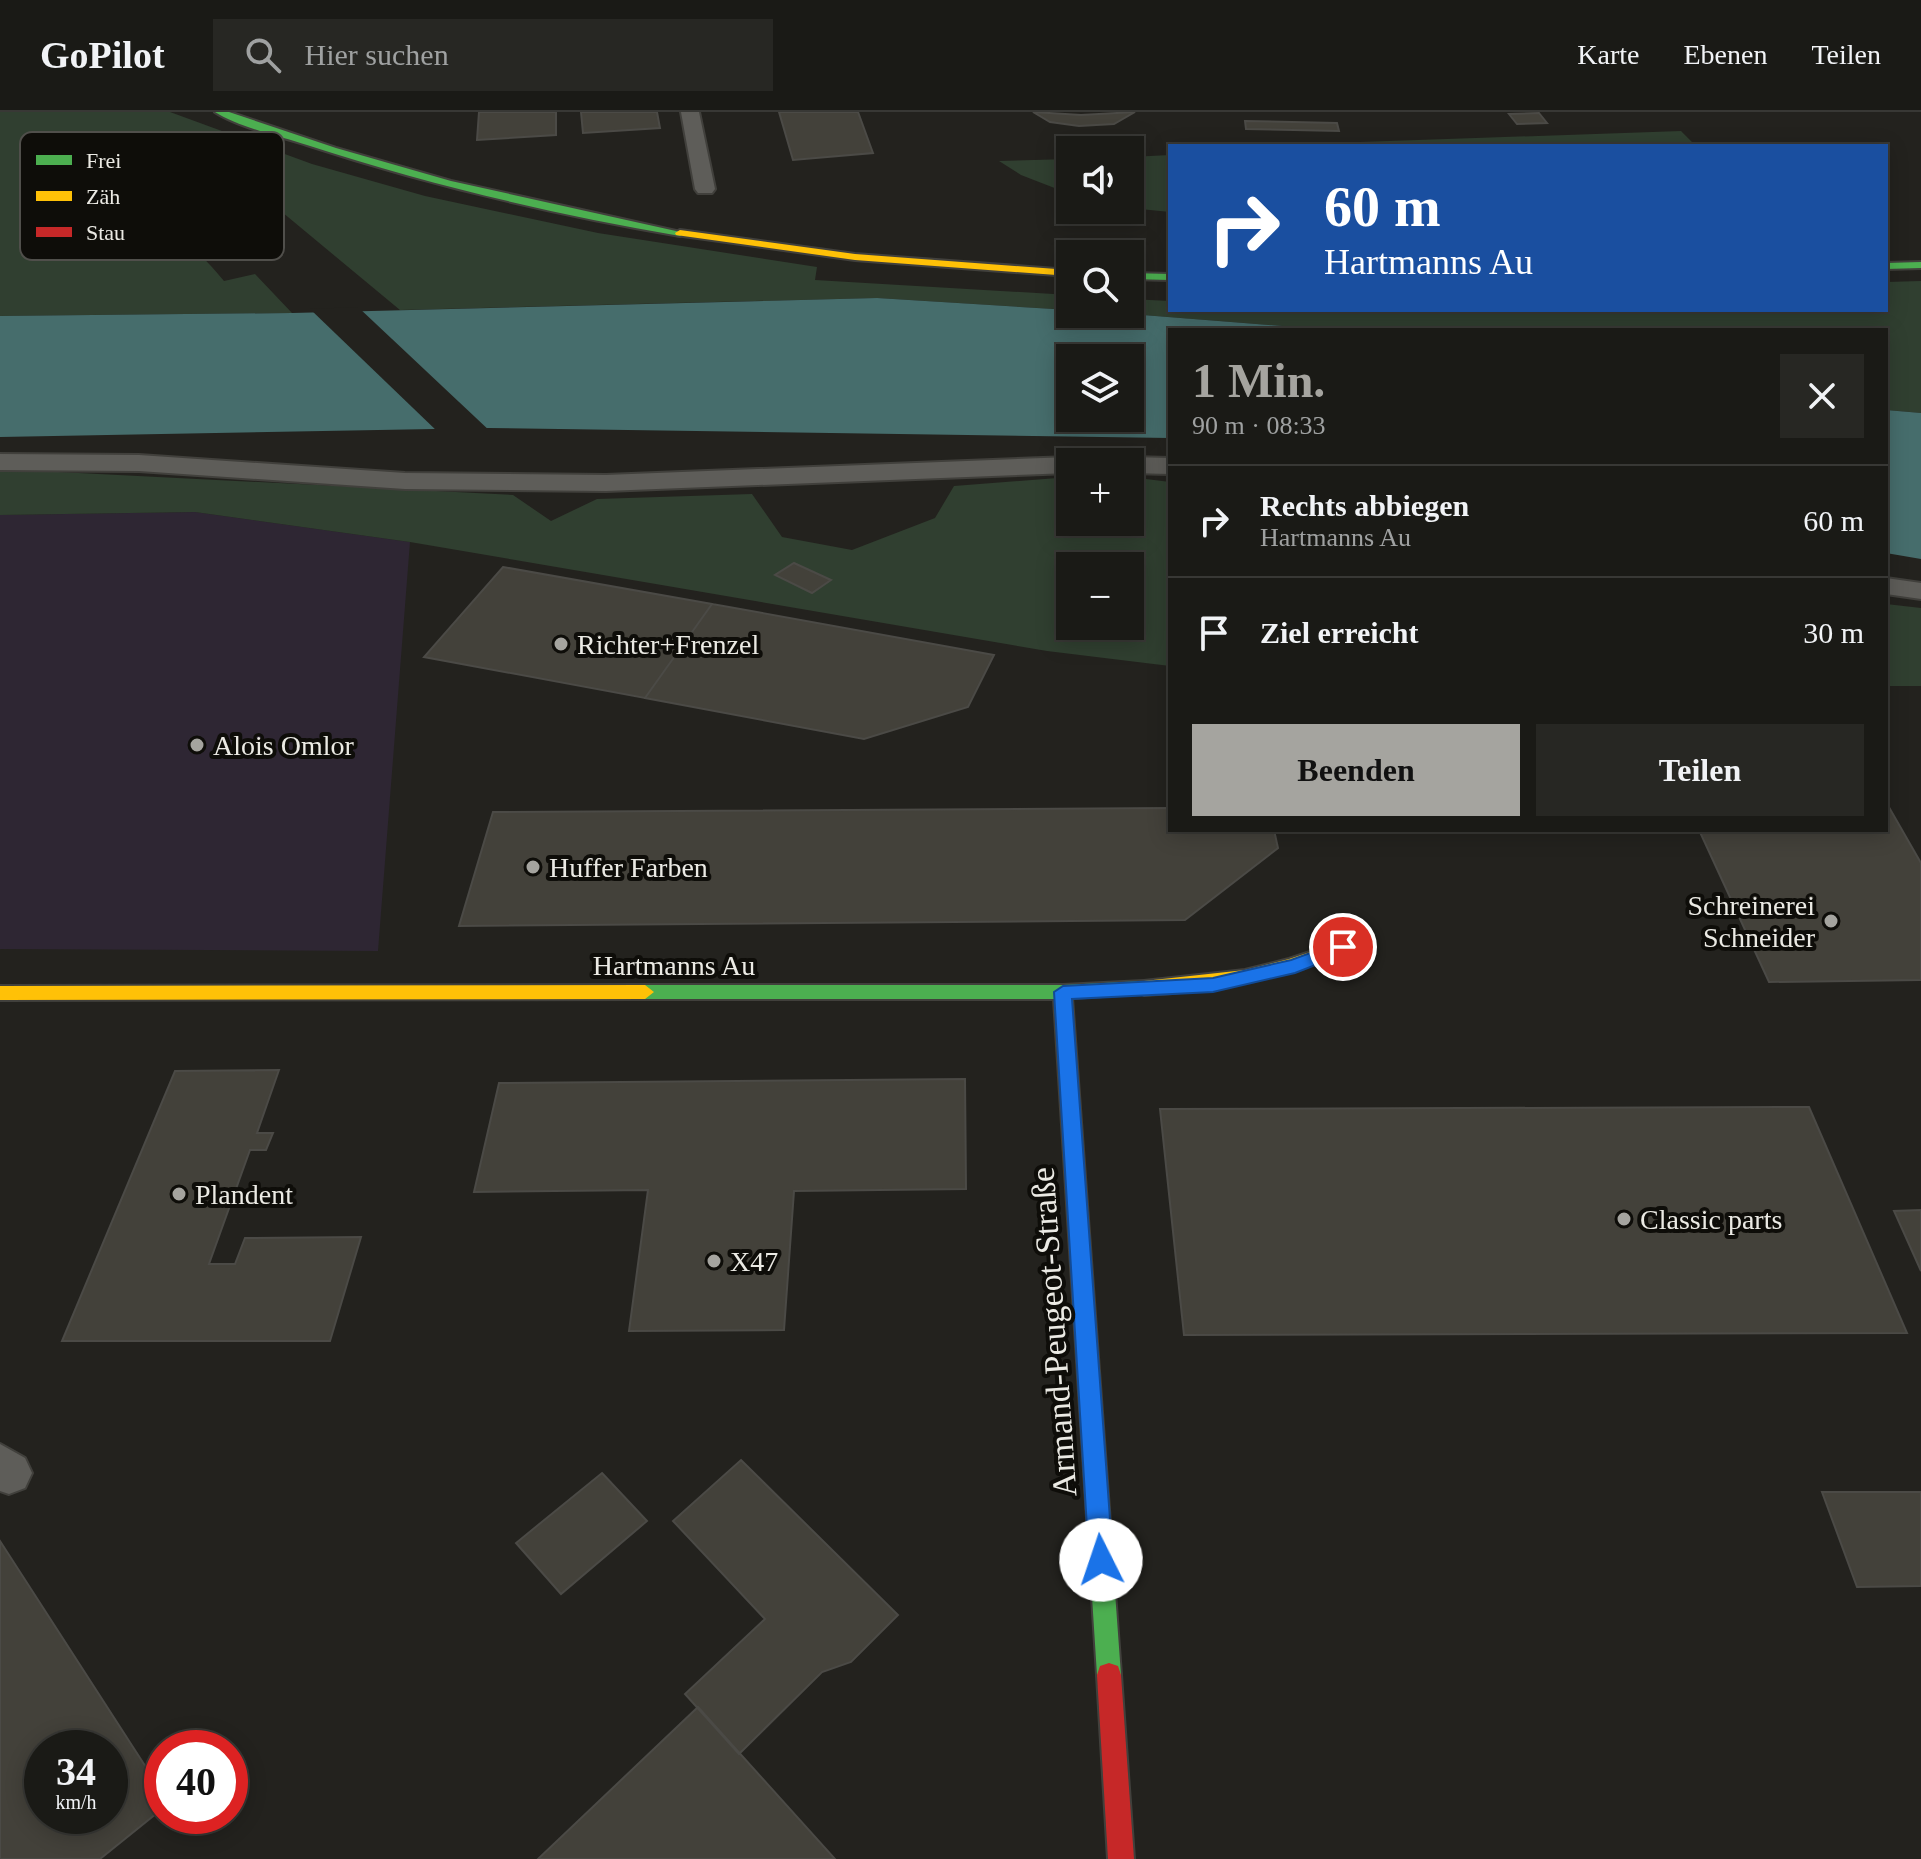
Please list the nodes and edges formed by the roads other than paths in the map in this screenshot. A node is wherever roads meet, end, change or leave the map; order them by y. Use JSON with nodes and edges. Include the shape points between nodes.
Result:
{"nodes":[{"id":1,"x":220,"y":112,"type":"edge"},
{"id":2,"x":690,"y":112,"type":"edge"},
{"id":3,"x":275,"y":132,"type":"edge"},
{"id":4,"x":284,"y":135,"type":"edge"},
{"id":5,"x":705,"y":189,"type":"dead end"},
{"id":6,"x":1921,"y":265,"type":"edge"},
{"id":7,"x":1888,"y":266,"type":"edge"},
{"id":8,"x":1056,"y":272,"type":"edge"},
{"id":9,"x":1144,"y":276,"type":"edge"},
{"id":10,"x":1168,"y":277,"type":"edge"},
{"id":11,"x":0,"y":462,"type":"edge"},
{"id":12,"x":1144,"y":465,"type":"edge"},
{"id":13,"x":1056,"y":466,"type":"edge"},
{"id":14,"x":1168,"y":466,"type":"edge"},
{"id":15,"x":1888,"y":586,"type":"edge"},
{"id":16,"x":1921,"y":591,"type":"edge"},
{"id":17,"x":1343,"y":947,"type":"dead end"},
{"id":18,"x":1063,"y":992,"type":"junction"},
{"id":19,"x":0,"y":993,"type":"edge"},
{"id":20,"x":1121,"y":1859,"type":"edge"}],
"edges":[{"from":1,"to":3,"type":"street"},
{"from":2,"to":5,"type":"lane"},
{"from":4,"to":8,"type":"street","via":[[534,206],[799,248]]},
{"from":6,"to":7,"type":"street"},
{"from":9,"to":10,"type":"street"},
{"from":11,"to":13,"type":"lane","via":[[139,463],[405,481],[606,483]]},
{"from":12,"to":14,"type":"lane"},
{"from":15,"to":16,"type":"lane"},
{"from":17,"to":18,"type":"street","name":"Hartmanns Au","via":[[1295,966],[1213,985]]},
{"from":18,"to":19,"type":"street","name":"Hartmanns Au"},
{"from":18,"to":20,"type":"street","name":"Armand-Peugeot-Straße"}]}
